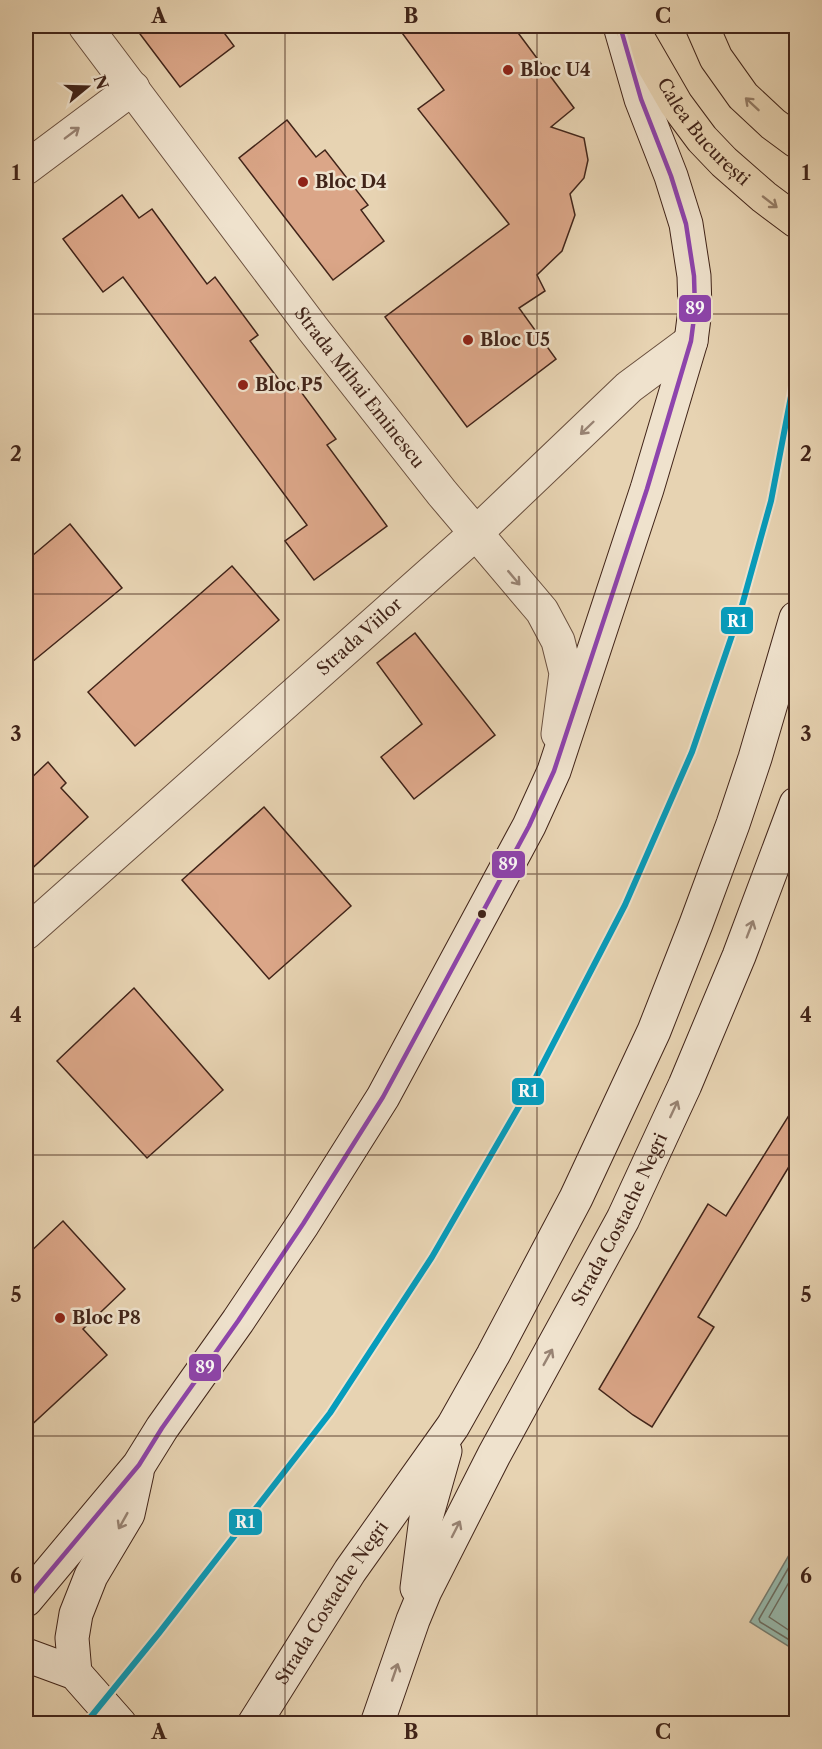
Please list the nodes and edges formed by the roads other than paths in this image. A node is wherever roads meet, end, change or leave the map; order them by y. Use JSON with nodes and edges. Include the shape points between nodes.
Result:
{"nodes":[{"id":1,"x":86,"y":26,"type":"edge"},
{"id":2,"x":620,"y":26,"type":"edge"},
{"id":3,"x":631,"y":26,"type":"edge"},
{"id":4,"x":702,"y":26,"type":"edge"},
{"id":5,"x":133,"y":88,"type":"junction"},
{"id":6,"x":796,"y":141,"type":"edge"},
{"id":7,"x":26,"y":168,"type":"edge"},
{"id":8,"x":796,"y":221,"type":"edge"},
{"id":9,"x":691,"y":341,"type":"junction"},
{"id":10,"x":476,"y":533,"type":"junction"},
{"id":11,"x":796,"y":618,"type":"edge"},
{"id":12,"x":554,"y":771,"type":"junction"},
{"id":13,"x":796,"y":804,"type":"edge"},
{"id":14,"x":26,"y":933,"type":"edge"},
{"id":15,"x":453,"y":1426,"type":"junction"},
{"id":16,"x":139,"y":1465,"type":"junction"},
{"id":17,"x":26,"y":1600,"type":"edge"},
{"id":18,"x":412,"y":1620,"type":"junction"},
{"id":19,"x":26,"y":1655,"type":"edge"},
{"id":20,"x":75,"y":1673,"type":"junction"},
{"id":21,"x":120,"y":1724,"type":"edge"},
{"id":22,"x":254,"y":1724,"type":"edge"},
{"id":23,"x":377,"y":1724,"type":"edge"}],
"edges":[{"from":1,"to":5,"type":"main road","name":"Strada Mihai Eminescu"},
{"from":2,"to":9,"type":"main road","via":[[641,99],[686,224],[695,299]]},
{"from":3,"to":8,"type":"main road","name":"Calea București","one_way":true,"via":[[676,104],[702,139]]},
{"from":6,"to":4,"type":"main road","one_way":true,"via":[[743,96],[716,58]]},
{"from":7,"to":5,"type":"main road","one_way":true},
{"from":5,"to":10,"type":"main road","name":"Strada Mihai Eminescu","via":[[313,329]]},
{"from":9,"to":10,"type":"main road","name":"Strada Viilor","one_way":true,"via":[[629,387]]},
{"from":9,"to":12,"type":"main road","via":[[647,489]]},
{"from":10,"to":12,"type":"main road","name":"Strada Mihai Eminescu","one_way":true,"via":[[542,611],[558,641],[566,673]]},
{"from":10,"to":14,"type":"main road","name":"Strada Viilor"},
{"from":11,"to":15,"type":"main road","name":"Strada Costache Negri","via":[[733,824],[654,1031],[576,1198]]},
{"from":12,"to":16,"type":"main road","via":[[529,826],[383,1097],[303,1224]]},
{"from":18,"to":13,"type":"main road","name":"Strada Costache Negri","one_way":true,"via":[[494,1455],[627,1209],[726,988]]},
{"from":15,"to":18,"type":"main road","name":"Strada Costache Negri","via":[[426,1518]]},
{"from":15,"to":22,"type":"main road","name":"Strada Costache Negri","via":[[350,1572]]},
{"from":16,"to":17,"type":"main road"},
{"from":16,"to":20,"type":"main road","one_way":true,"via":[[128,1514],[91,1576],[76,1614],[72,1638]]},
{"from":23,"to":18,"type":"main road","name":"Strada Costache Negri","one_way":true},
{"from":19,"to":20,"type":"main road"},
{"from":20,"to":21,"type":"main road"}]}
